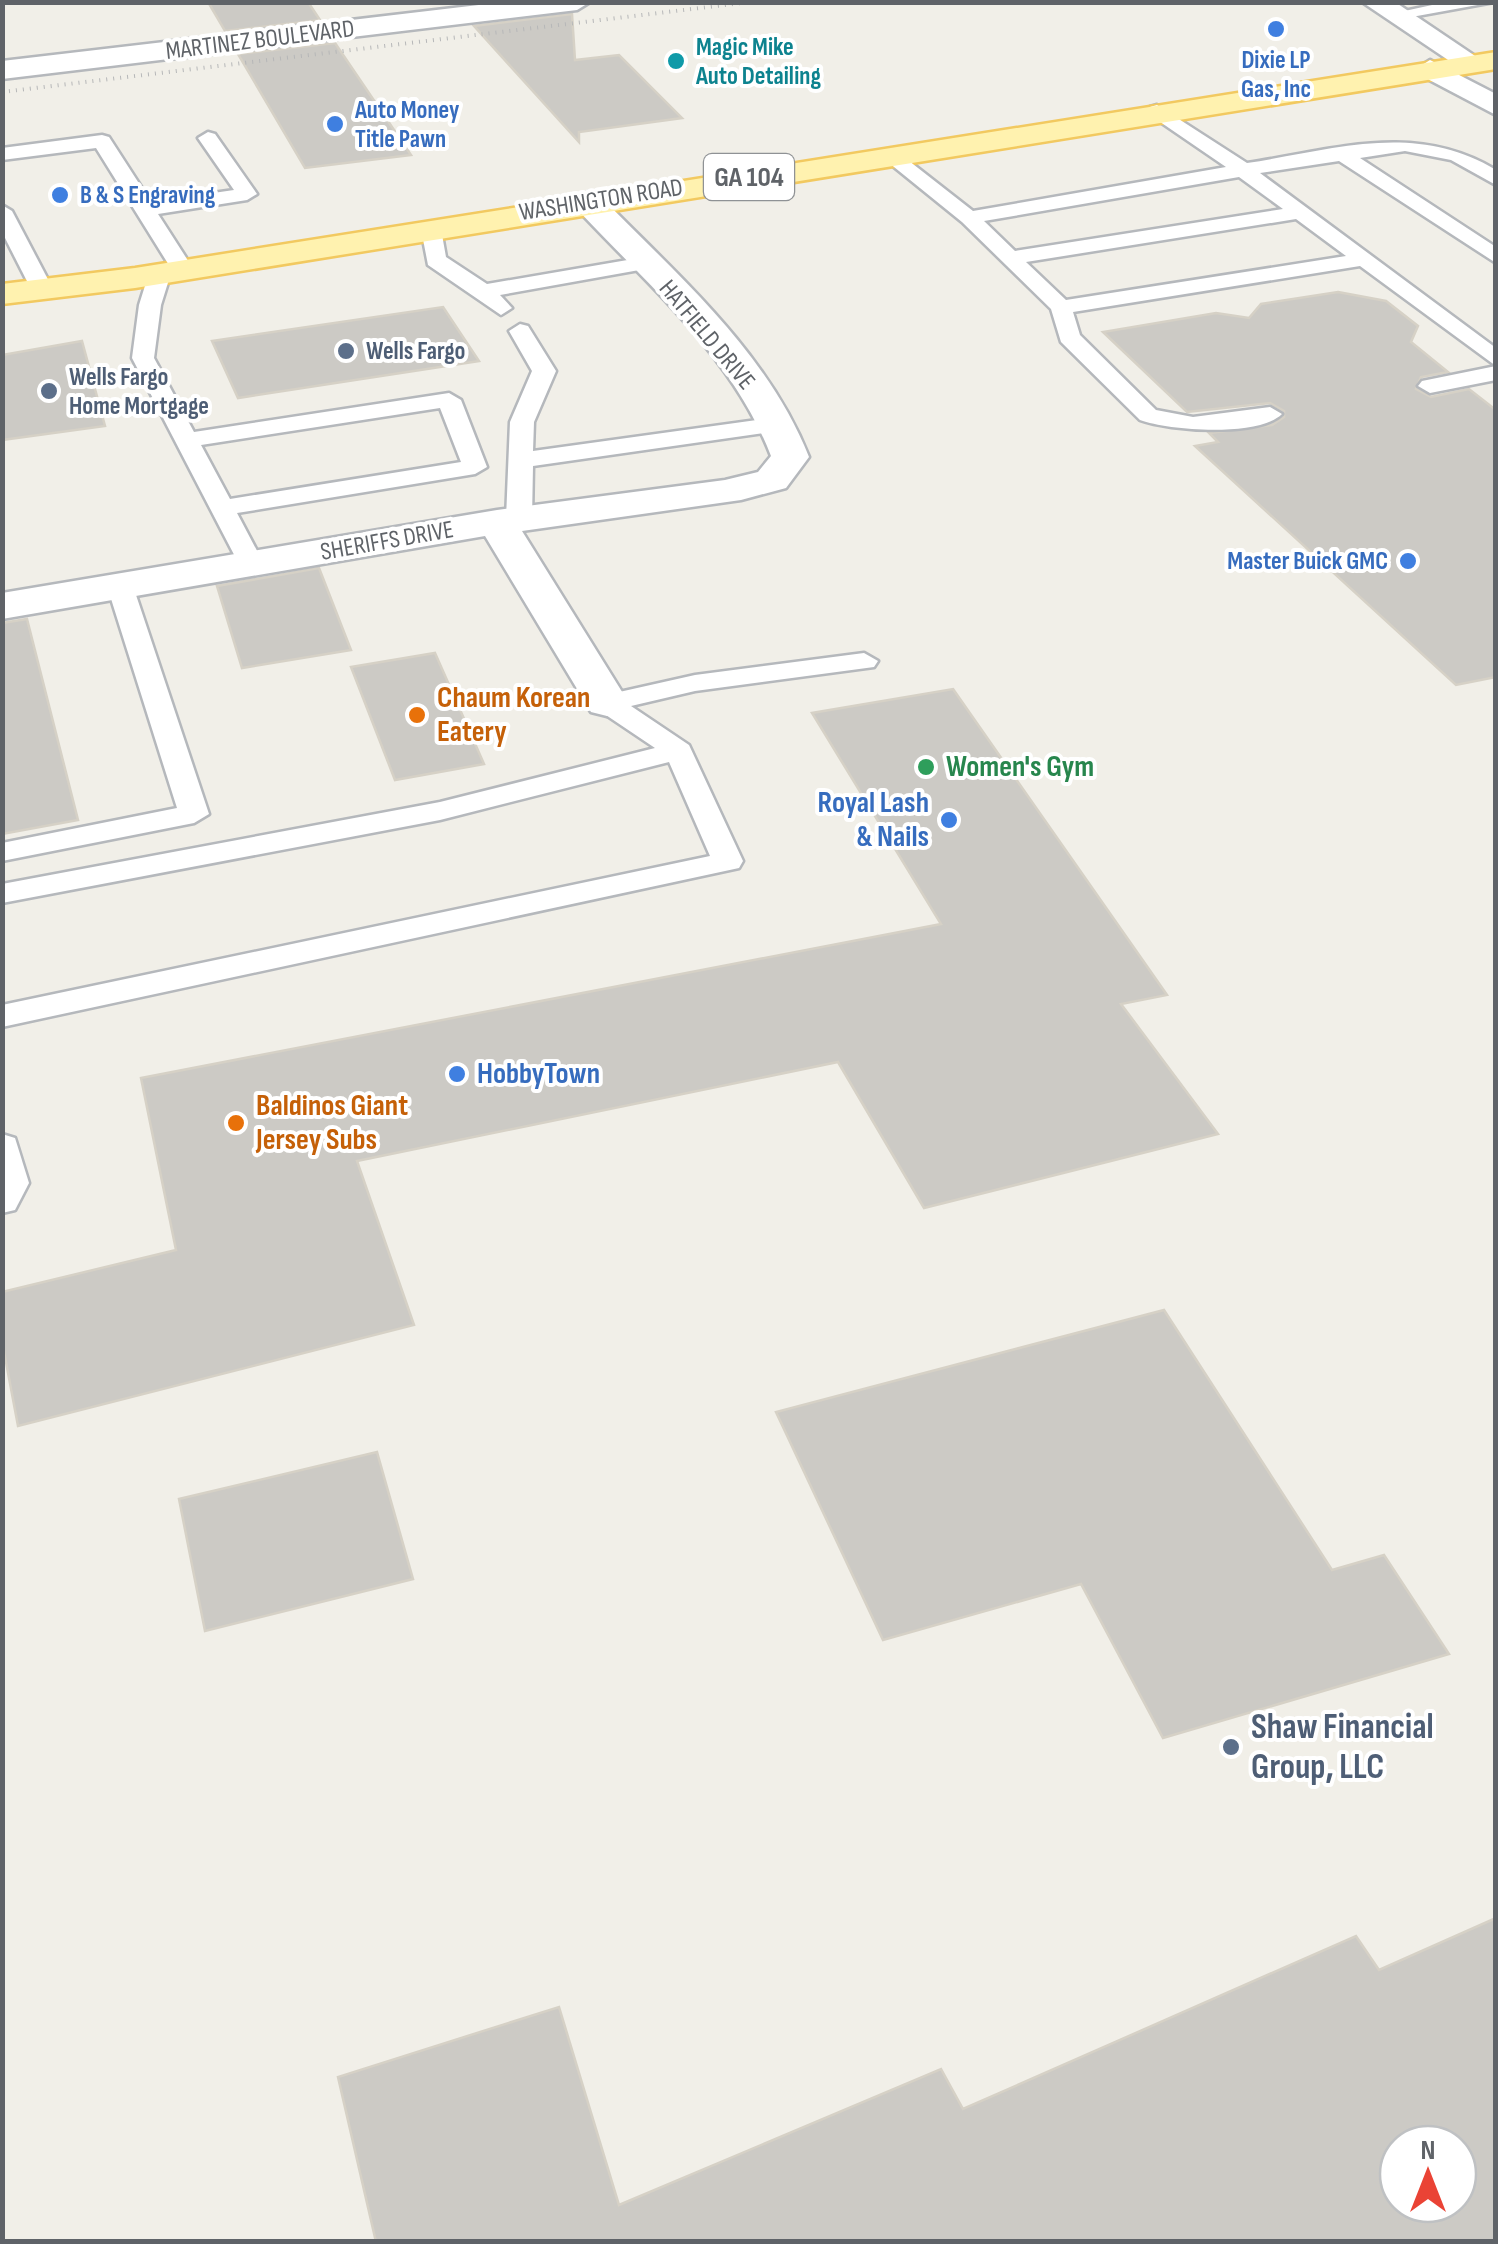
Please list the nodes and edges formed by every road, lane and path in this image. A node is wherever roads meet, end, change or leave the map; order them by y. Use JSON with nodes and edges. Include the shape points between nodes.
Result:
{"nodes":[{"id":1,"x":1486,"y":2,"type":"edge"},
{"id":2,"x":561,"y":3,"type":"edge"},
{"id":3,"x":1385,"y":9,"type":"edge"},
{"id":4,"x":440,"y":10,"type":"edge"},
{"id":5,"x":1484,"y":62,"type":"edge"},
{"id":6,"x":1430,"y":69,"type":"junction"},
{"id":7,"x":2,"y":70,"type":"edge"},
{"id":8,"x":1496,"y":106,"type":"edge"},
{"id":9,"x":1157,"y":112,"type":"junction"},
{"id":10,"x":208,"y":138,"type":"dead end"},
{"id":11,"x":2,"y":154,"type":"edge"},
{"id":12,"x":888,"y":154,"type":"junction"},
{"id":13,"x":1342,"y":155,"type":"junction"},
{"id":14,"x":1243,"y":170,"type":"junction"},
{"id":15,"x":1496,"y":178,"type":"edge"},
{"id":16,"x":588,"y":202,"type":"junction"},
{"id":17,"x":148,"y":208,"type":"junction"},
{"id":18,"x":2,"y":211,"type":"edge"},
{"id":19,"x":1302,"y":212,"type":"junction"},
{"id":20,"x":968,"y":218,"type":"junction"},
{"id":21,"x":431,"y":228,"type":"junction"},
{"id":22,"x":1496,"y":257,"type":"edge"},
{"id":23,"x":1008,"y":258,"type":"junction"},
{"id":24,"x":1364,"y":259,"type":"junction"},
{"id":25,"x":644,"y":263,"type":"junction"},
{"id":26,"x":172,"y":272,"type":"junction"},
{"id":27,"x":42,"y":289,"type":"junction"},
{"id":28,"x":486,"y":292,"type":"junction"},
{"id":29,"x":2,"y":294,"type":"edge"},
{"id":30,"x":1061,"y":307,"type":"junction"},
{"id":31,"x":504,"y":312,"type":"dead end"},
{"id":32,"x":520,"y":331,"type":"dead end"},
{"id":33,"x":1496,"y":359,"type":"edge"},
{"id":34,"x":1496,"y":373,"type":"edge"},
{"id":35,"x":1430,"y":386,"type":"dead end"},
{"id":36,"x":1270,"y":414,"type":"dead end"},
{"id":37,"x":778,"y":424,"type":"junction"},
{"id":38,"x":186,"y":440,"type":"junction"},
{"id":39,"x":521,"y":460,"type":"junction"},
{"id":40,"x":222,"y":508,"type":"junction"},
{"id":41,"x":508,"y":520,"type":"junction"},
{"id":42,"x":251,"y":564,"type":"junction"},
{"id":43,"x":120,"y":586,"type":"junction"},
{"id":44,"x":2,"y":606,"type":"edge"},
{"id":45,"x":864,"y":660,"type":"dead end"},
{"id":46,"x":607,"y":703,"type":"junction"},
{"id":47,"x":678,"y":751,"type":"junction"},
{"id":48,"x":2,"y":852,"type":"edge"},
{"id":49,"x":2,"y":894,"type":"edge"},
{"id":50,"x":2,"y":1016,"type":"edge"},
{"id":51,"x":2,"y":1146,"type":"edge"},
{"id":52,"x":2,"y":1201,"type":"edge"}],
"edges":[{"from":1,"to":3,"type":"lane"},
{"from":2,"to":4,"type":"street","name":"MARTINEZ BOULEVARD"},
{"from":3,"to":5,"type":"street"},
{"from":4,"to":7,"type":"street","name":"MARTINEZ BOULEVARD"},
{"from":5,"to":6,"type":"main road","name":"WASHINGTON ROAD","number":"GA 104"},
{"from":6,"to":8,"type":"street"},
{"from":6,"to":9,"type":"main road","name":"WASHINGTON ROAD","number":"GA 104"},
{"from":9,"to":12,"type":"main road","name":"WASHINGTON ROAD","number":"GA 104"},
{"from":9,"to":14,"type":"lane"},
{"from":10,"to":17,"type":"lane","via":[[248,194]]},
{"from":11,"to":17,"type":"lane","via":[[102,141]]},
{"from":12,"to":16,"type":"main road","name":"WASHINGTON ROAD","number":"GA 104"},
{"from":12,"to":20,"type":"lane"},
{"from":13,"to":14,"type":"lane"},
{"from":13,"to":15,"type":"lane","via":[[1405,145],[1457,156]]},
{"from":13,"to":22,"type":"lane"},
{"from":14,"to":19,"type":"lane"},
{"from":14,"to":20,"type":"lane"},
{"from":16,"to":21,"type":"main road","name":"WASHINGTON ROAD","number":"GA 104"},
{"from":16,"to":25,"type":"street","name":"HATFIELD DRIVE"},
{"from":17,"to":26,"type":"lane"},
{"from":18,"to":27,"type":"lane"},
{"from":19,"to":23,"type":"lane"},
{"from":19,"to":24,"type":"lane"},
{"from":20,"to":23,"type":"lane"},
{"from":21,"to":26,"type":"main road","name":"WASHINGTON ROAD","number":"GA 104"},
{"from":21,"to":28,"type":"lane","via":[[436,260]]},
{"from":23,"to":30,"type":"lane"},
{"from":24,"to":30,"type":"lane"},
{"from":24,"to":33,"type":"lane"},
{"from":25,"to":28,"type":"lane"},
{"from":25,"to":37,"type":"street","name":"HATFIELD DRIVE","via":[[730,354]]},
{"from":26,"to":27,"type":"main road","name":"WASHINGTON ROAD","number":"GA 104"},
{"from":26,"to":38,"type":"lane","via":[[150,305],[143,358]]},
{"from":27,"to":29,"type":"main road","name":"WASHINGTON ROAD","number":"GA 104"},
{"from":28,"to":31,"type":"lane"},
{"from":30,"to":36,"type":"lane","via":[[1069,337],[1148,416],[1195,426]]},
{"from":32,"to":39,"type":"lane","via":[[544,371],[522,422]]},
{"from":34,"to":35,"type":"lane"},
{"from":37,"to":39,"type":"lane"},
{"from":37,"to":41,"type":"street","name":"SHERIFFS DRIVE","via":[[790,457],[772,480],[727,492]]},
{"from":38,"to":40,"type":"lane"},
{"from":38,"to":40,"type":"lane","via":[[449,400],[475,466]]},
{"from":39,"to":41,"type":"lane"},
{"from":40,"to":42,"type":"lane"},
{"from":41,"to":42,"type":"street","name":"SHERIFFS DRIVE"},
{"from":41,"to":46,"type":"street"},
{"from":42,"to":43,"type":"street","name":"SHERIFFS DRIVE"},
{"from":43,"to":44,"type":"street","name":"SHERIFFS DRIVE"},
{"from":43,"to":48,"type":"lane","via":[[194,814]]},
{"from":45,"to":46,"type":"lane","via":[[695,683]]},
{"from":46,"to":47,"type":"lane"},
{"from":47,"to":49,"type":"lane","via":[[440,812]]},
{"from":47,"to":50,"type":"lane","via":[[728,861]]},
{"from":51,"to":52,"type":"lane","via":[[10,1183]]}]}
